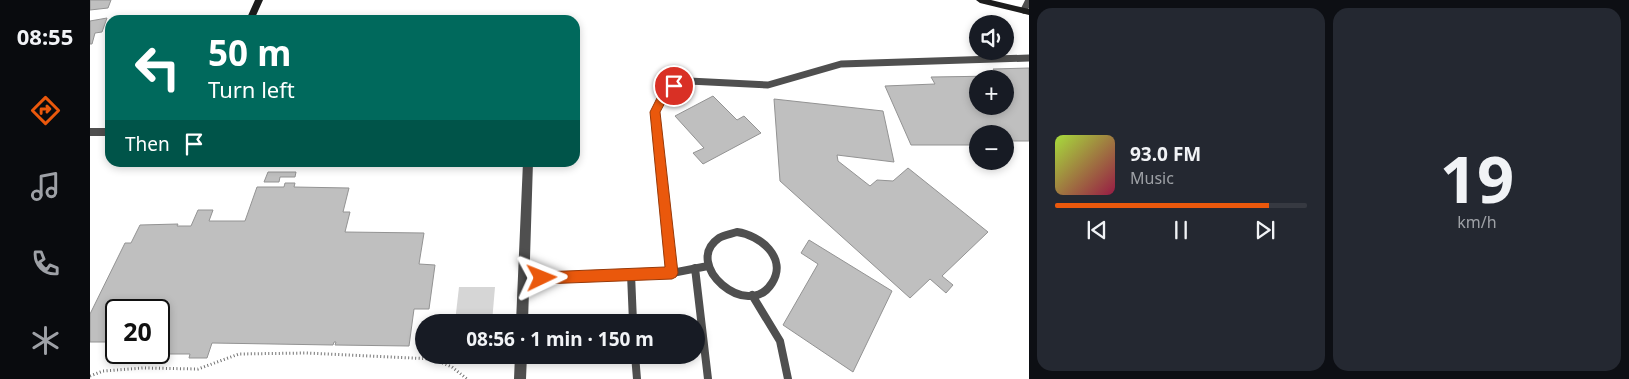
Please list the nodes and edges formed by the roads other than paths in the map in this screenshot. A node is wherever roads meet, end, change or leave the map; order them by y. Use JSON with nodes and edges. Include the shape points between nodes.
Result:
{"nodes":[{"id":1,"x":259,"y":0,"type":"edge"},
{"id":2,"x":980,"y":0,"type":"edge"},
{"id":3,"x":1029,"y":0,"type":"edge"},
{"id":4,"x":1026,"y":11,"type":"edge"},
{"id":5,"x":252,"y":15,"type":"edge"},
{"id":6,"x":1029,"y":58,"type":"edge"},
{"id":7,"x":90,"y":132,"type":"edge"},
{"id":8,"x":105,"y":132,"type":"edge"},
{"id":9,"x":528,"y":167,"type":"edge"},
{"id":10,"x":708,"y":266,"type":"junction"},
{"id":11,"x":695,"y":268,"type":"junction"},
{"id":12,"x":672,"y":273,"type":"junction"},
{"id":13,"x":631,"y":274,"type":"junction"},
{"id":14,"x":524,"y":278,"type":"junction"},
{"id":15,"x":752,"y":295,"type":"junction"},
{"id":16,"x":522,"y":314,"type":"edge"},
{"id":17,"x":634,"y":314,"type":"edge"},
{"id":18,"x":521,"y":364,"type":"edge"},
{"id":19,"x":636,"y":364,"type":"edge"},
{"id":20,"x":520,"y":379,"type":"edge"},
{"id":21,"x":637,"y":379,"type":"edge"},
{"id":22,"x":708,"y":379,"type":"edge"},
{"id":23,"x":788,"y":379,"type":"edge"}],
"edges":[{"from":1,"to":5,"type":"main road"},
{"from":2,"to":4,"type":"main road"},
{"from":3,"to":4,"type":"lane"},
{"from":6,"to":12,"type":"lane","via":[[841,64],[768,86],[706,81],[689,81],[674,86],[664,94],[655,112]]},
{"from":7,"to":8,"type":"street"},
{"from":9,"to":14,"type":"street"},
{"from":10,"to":11,"type":"lane"},
{"from":10,"to":15,"type":"lane","via":[[716,280],[730,291]]},
{"from":10,"to":15,"type":"lane","via":[[710,245],[722,235],[737,232],[760,240],[774,258],[775,278],[762,292]]},
{"from":11,"to":12,"type":"lane"},
{"from":11,"to":22,"type":"lane"},
{"from":12,"to":13,"type":"lane"},
{"from":13,"to":14,"type":"lane"},
{"from":13,"to":17,"type":"lane"},
{"from":14,"to":16,"type":"street"},
{"from":15,"to":23,"type":"lane","via":[[780,341]]},
{"from":18,"to":20,"type":"street"},
{"from":19,"to":21,"type":"lane"}]}
